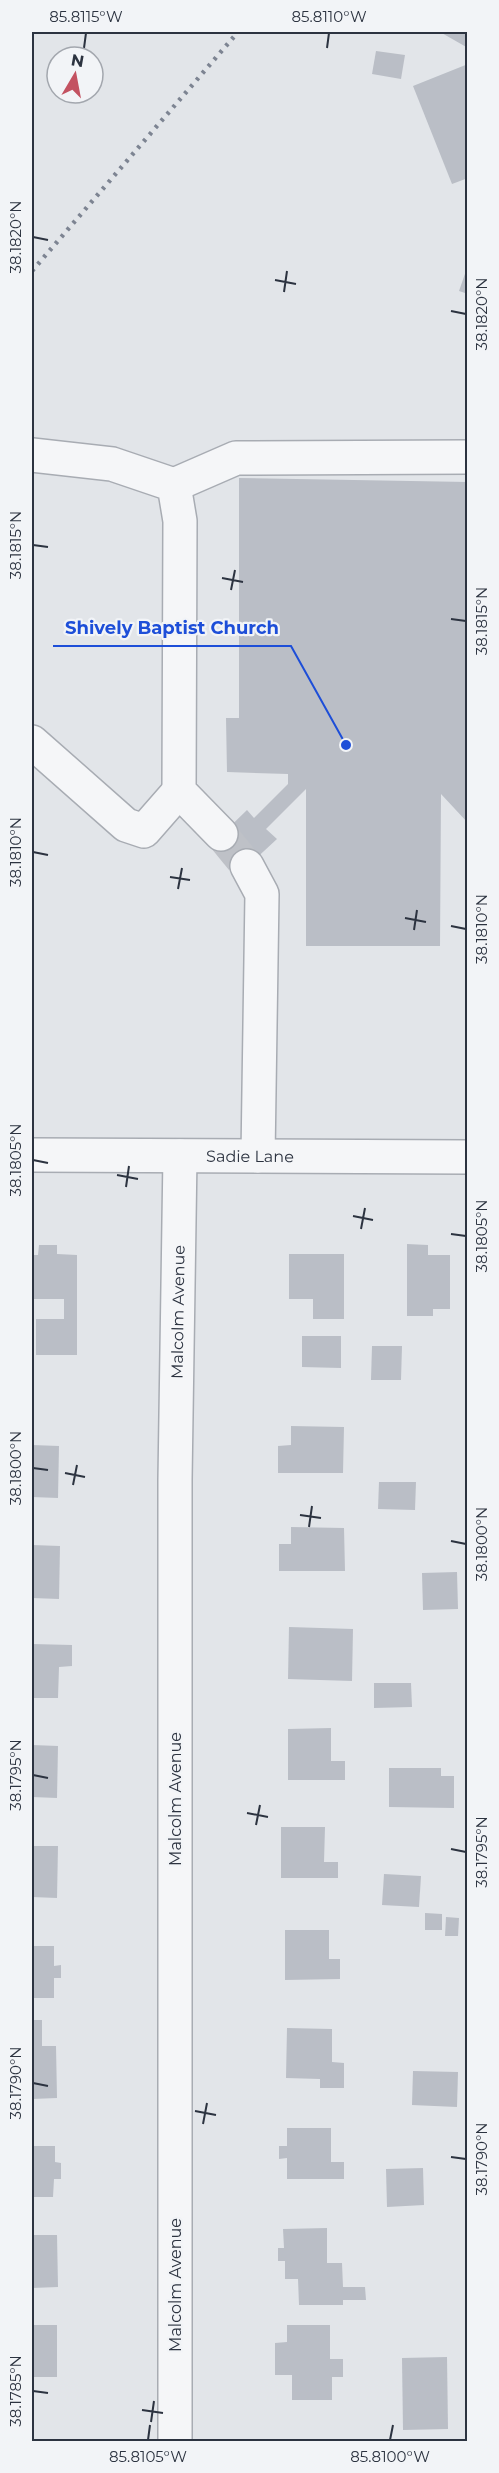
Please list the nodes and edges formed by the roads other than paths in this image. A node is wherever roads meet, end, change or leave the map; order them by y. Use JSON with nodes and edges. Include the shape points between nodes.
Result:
{"nodes":[{"id":1,"x":32,"y":455,"type":"edge"},
{"id":2,"x":468,"y":457,"type":"edge"},
{"id":3,"x":174,"y":485,"type":"junction"},
{"id":4,"x":32,"y":742,"type":"edge"},
{"id":5,"x":179,"y":791,"type":"junction"},
{"id":6,"x":221,"y":834,"type":"tunnel mouth"},
{"id":7,"x":248,"y":866,"type":"tunnel mouth"},
{"id":8,"x":32,"y":1155,"type":"edge"},
{"id":9,"x":180,"y":1156,"type":"junction"},
{"id":10,"x":258,"y":1156,"type":"junction"},
{"id":11,"x":468,"y":1157,"type":"edge"},
{"id":12,"x":175,"y":2442,"type":"edge"}],
"edges":[{"from":1,"to":3,"type":"street","via":[[112,464]]},
{"from":2,"to":3,"type":"street","via":[[236,458]]},
{"from":3,"to":5,"type":"street","via":[[180,521]]},
{"from":4,"to":5,"type":"street","via":[[126,825],[144,831]]},
{"from":5,"to":6,"type":"street"},
{"from":7,"to":10,"type":"street","via":[[262,894]]},
{"from":8,"to":9,"type":"street","name":"Sadie Lane"},
{"from":9,"to":10,"type":"street","name":"Sadie Lane"},
{"from":9,"to":12,"type":"street","name":"Malcolm Avenue","via":[[174,1480]]},
{"from":10,"to":11,"type":"street","name":"Sadie Lane"}]}
